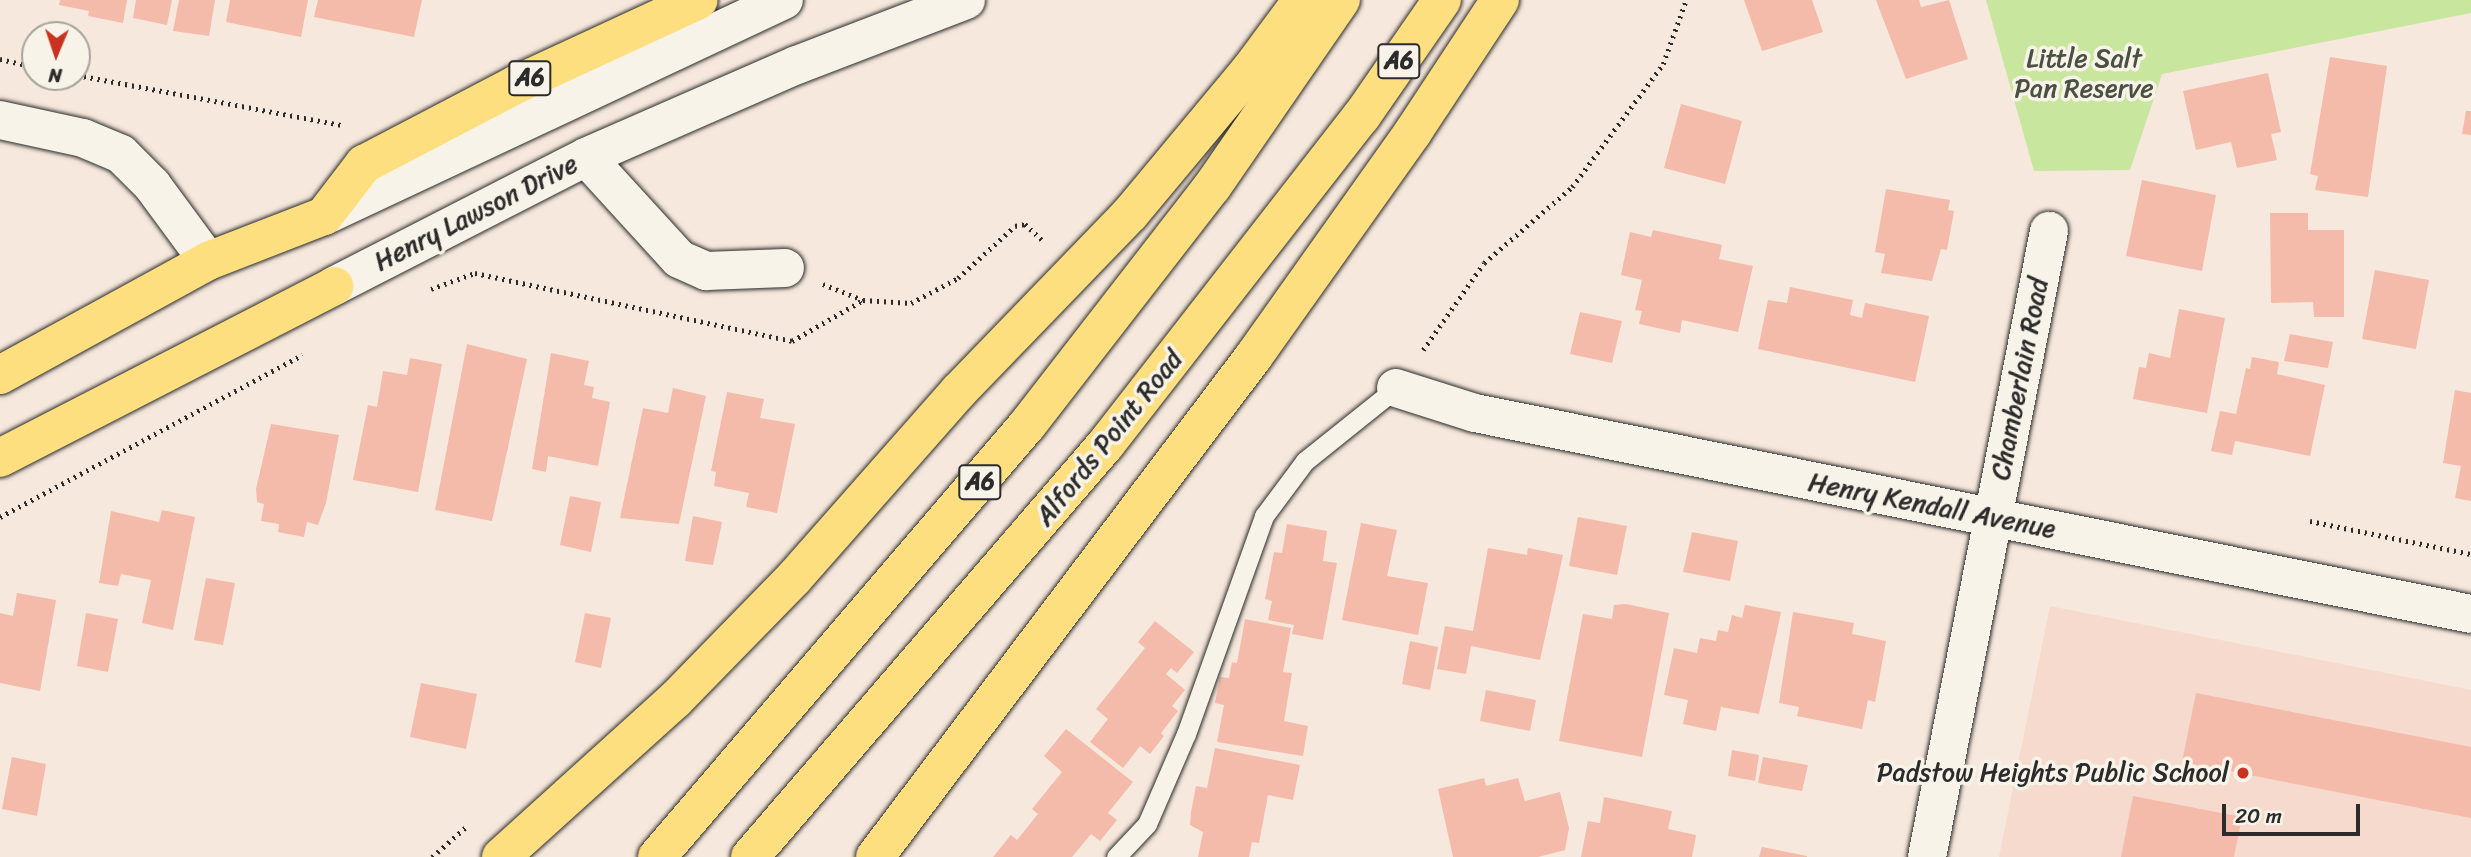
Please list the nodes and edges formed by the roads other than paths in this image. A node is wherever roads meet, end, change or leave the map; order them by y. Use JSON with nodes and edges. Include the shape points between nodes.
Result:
{"nodes":[{"id":1,"x":699,"y":0,"type":"edge"},
{"id":2,"x":784,"y":0,"type":"edge"},
{"id":3,"x":966,"y":0,"type":"edge"},
{"id":4,"x":1302,"y":0,"type":"edge"},
{"id":5,"x":1341,"y":0,"type":"edge"},
{"id":6,"x":1500,"y":0,"type":"edge"},
{"id":7,"x":1440,"y":3,"type":"edge"},
{"id":8,"x":0,"y":120,"type":"edge"},
{"id":9,"x":586,"y":157,"type":"junction"},
{"id":10,"x":324,"y":216,"type":"junction"},
{"id":11,"x":2049,"y":231,"type":"dead end"},
{"id":12,"x":208,"y":261,"type":"junction"},
{"id":13,"x":785,"y":268,"type":"road end"},
{"id":14,"x":334,"y":286,"type":"joint"},
{"id":15,"x":0,"y":374,"type":"edge"},
{"id":16,"x":1396,"y":388,"type":"joint"},
{"id":17,"x":0,"y":458,"type":"edge"},
{"id":18,"x":1993,"y":519,"type":"junction"},
{"id":19,"x":2471,"y":614,"type":"edge"},
{"id":20,"x":501,"y":857,"type":"edge"},
{"id":21,"x":657,"y":857,"type":"edge"},
{"id":22,"x":750,"y":857,"type":"edge"},
{"id":23,"x":875,"y":857,"type":"edge"},
{"id":24,"x":1116,"y":857,"type":"edge"},
{"id":25,"x":1927,"y":857,"type":"edge"}],
"edges":[{"from":1,"to":10,"type":"main road","number":"A6","via":[[517,84],[364,164]]},
{"from":2,"to":10,"type":"street"},
{"from":3,"to":9,"type":"street","name":"Henry Lawson Drive","via":[[797,65]]},
{"from":4,"to":20,"type":"main road","via":[[1250,71],[1130,214],[959,391],[794,578],[675,700]]},
{"from":5,"to":21,"type":"main road","number":"A6","via":[[1283,89],[1028,424]]},
{"from":6,"to":23,"type":"main road","via":[[1254,356]]},
{"from":7,"to":22,"type":"main road","name":"Alfords Point Road","number":"A6","via":[[1353,127],[1122,423]]},
{"from":8,"to":12,"type":"street","via":[[83,138],[121,154],[152,185]]},
{"from":9,"to":13,"type":"street","via":[[678,259],[706,271]]},
{"from":9,"to":14,"type":"street","name":"Henry Lawson Drive"},
{"from":10,"to":12,"type":"main road"},
{"from":11,"to":18,"type":"street","name":"Chamberlain Road"},
{"from":12,"to":15,"type":"main road"},
{"from":14,"to":17,"type":"main road","name":"Henry Lawson Drive"},
{"from":16,"to":18,"type":"street","name":"Henry Kendall Avenue","via":[[1475,413]]},
{"from":16,"to":24,"type":"lane","via":[[1306,461],[1264,516],[1186,734],[1147,824]]},
{"from":18,"to":19,"type":"street","name":"Henry Kendall Avenue"},
{"from":18,"to":25,"type":"street","name":"Chamberlain Road"}]}
